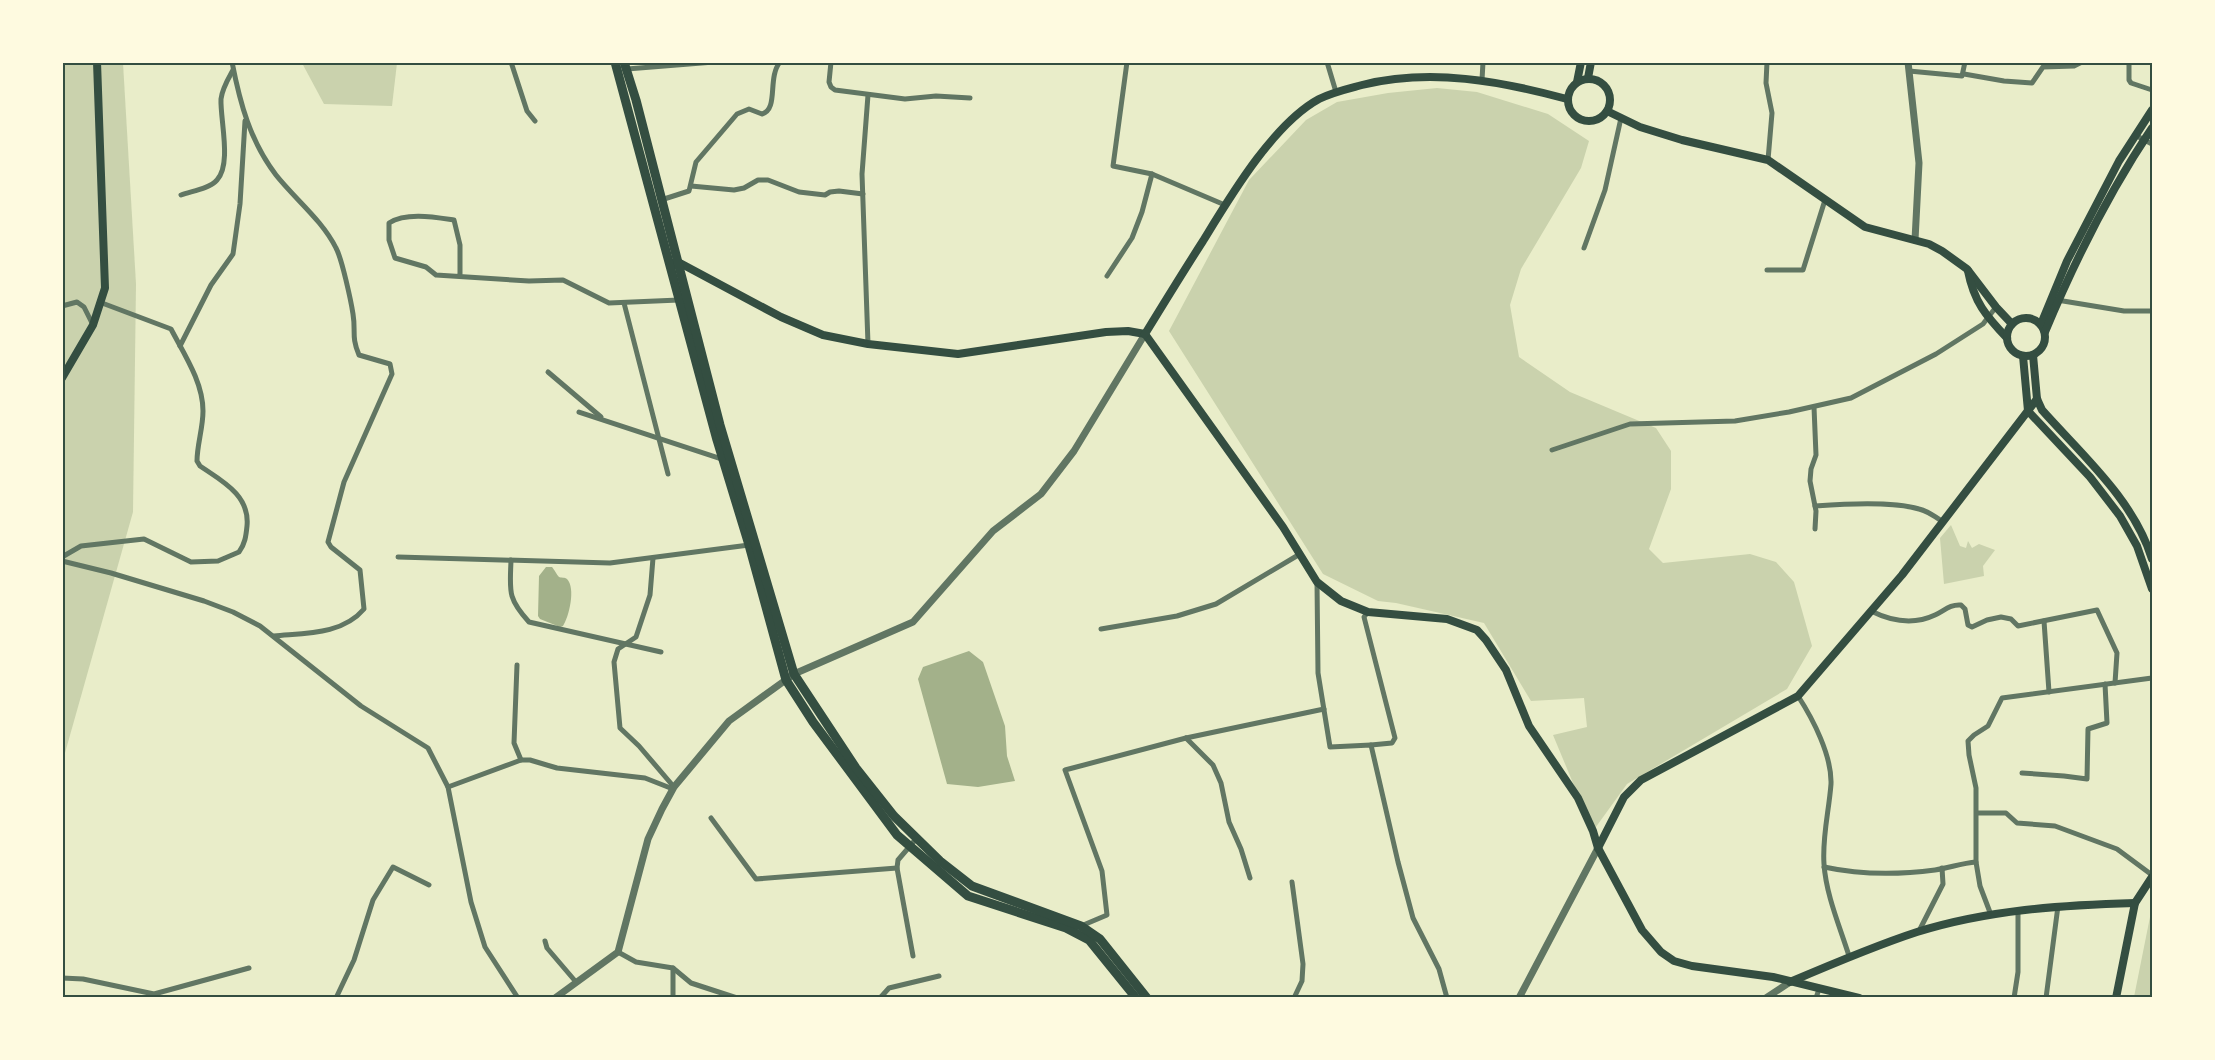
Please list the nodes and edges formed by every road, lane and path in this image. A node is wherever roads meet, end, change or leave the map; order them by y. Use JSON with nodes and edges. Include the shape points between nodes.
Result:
{"nodes":[{"id":1,"x":97,"y":62,"type":"edge"},
{"id":2,"x":232,"y":62,"type":"edge"},
{"id":3,"x":511,"y":62,"type":"edge"},
{"id":4,"x":615,"y":62,"type":"edge"},
{"id":5,"x":714,"y":62,"type":"edge"},
{"id":6,"x":780,"y":62,"type":"edge"},
{"id":7,"x":831,"y":62,"type":"edge"},
{"id":8,"x":1127,"y":62,"type":"edge"},
{"id":9,"x":1327,"y":62,"type":"edge"},
{"id":10,"x":1483,"y":62,"type":"edge"},
{"id":11,"x":1581,"y":62,"type":"edge"},
{"id":12,"x":1591,"y":62,"type":"edge"},
{"id":13,"x":1767,"y":62,"type":"edge"},
{"id":14,"x":1908,"y":62,"type":"edge"},
{"id":15,"x":1965,"y":62,"type":"edge"},
{"id":16,"x":2082,"y":62,"type":"edge"},
{"id":17,"x":2130,"y":62,"type":"edge"},
{"id":18,"x":2058,"y":64,"type":"edge"},
{"id":19,"x":626,"y":66,"type":"edge"},
{"id":20,"x":233,"y":70,"type":"junction"},
{"id":21,"x":1909,"y":72,"type":"junction"},
{"id":22,"x":1964,"y":74,"type":"junction"},
{"id":23,"x":1588,"y":78,"type":"junction"},
{"id":24,"x":1482,"y":80,"type":"junction"},
{"id":25,"x":1577,"y":82,"type":"junction"},
{"id":26,"x":2152,"y":90,"type":"edge"},
{"id":27,"x":1336,"y":92,"type":"junction"},
{"id":28,"x":868,"y":94,"type":"junction"},
{"id":29,"x":970,"y":98,"type":"dead end"},
{"id":30,"x":1568,"y":99,"type":"junction"},
{"id":31,"x":2152,"y":110,"type":"edge"},
{"id":32,"x":1607,"y":111,"type":"junction"},
{"id":33,"x":246,"y":118,"type":"junction"},
{"id":34,"x":1621,"y":118,"type":"junction"},
{"id":35,"x":535,"y":121,"type":"dead end"},
{"id":36,"x":2152,"y":128,"type":"edge"},
{"id":37,"x":2136,"y":135,"type":"junction"},
{"id":38,"x":2144,"y":140,"type":"junction"},
{"id":39,"x":2152,"y":144,"type":"edge"},
{"id":40,"x":1768,"y":160,"type":"junction"},
{"id":41,"x":1152,"y":174,"type":"junction"},
{"id":42,"x":691,"y":186,"type":"junction"},
{"id":43,"x":863,"y":194,"type":"junction"},
{"id":44,"x":181,"y":195,"type":"dead end"},
{"id":45,"x":661,"y":200,"type":"junction"},
{"id":46,"x":1826,"y":200,"type":"junction"},
{"id":47,"x":1225,"y":205,"type":"junction"},
{"id":48,"x":1915,"y":240,"type":"junction"},
{"id":49,"x":1584,"y":248,"type":"dead end"},
{"id":50,"x":674,"y":263,"type":"junction"},
{"id":51,"x":1967,"y":269,"type":"junction"},
{"id":52,"x":1767,"y":270,"type":"dead end"},
{"id":53,"x":460,"y":276,"type":"junction"},
{"id":54,"x":1107,"y":276,"type":"dead end"},
{"id":55,"x":679,"y":300,"type":"junction"},
{"id":56,"x":2055,"y":300,"type":"junction"},
{"id":57,"x":102,"y":302,"type":"junction"},
{"id":58,"x":624,"y":302,"type":"junction"},
{"id":59,"x":62,"y":306,"type":"edge"},
{"id":60,"x":1996,"y":306,"type":"junction"},
{"id":61,"x":2152,"y":311,"type":"edge"},
{"id":62,"x":1987,"y":317,"type":"junction"},
{"id":63,"x":2012,"y":324,"type":"junction"},
{"id":64,"x":2041,"y":324,"type":"junction"},
{"id":65,"x":93,"y":325,"type":"junction"},
{"id":66,"x":2045,"y":332,"type":"junction"},
{"id":67,"x":1145,"y":334,"type":"junction"},
{"id":68,"x":2007,"y":338,"type":"junction"},
{"id":69,"x":868,"y":344,"type":"junction"},
{"id":70,"x":180,"y":346,"type":"junction"},
{"id":71,"x":2033,"y":355,"type":"junction"},
{"id":72,"x":2023,"y":356,"type":"junction"},
{"id":73,"x":548,"y":372,"type":"dead end"},
{"id":74,"x":62,"y":378,"type":"edge"},
{"id":75,"x":2037,"y":399,"type":"junction"},
{"id":76,"x":1814,"y":407,"type":"junction"},
{"id":77,"x":2028,"y":411,"type":"junction"},
{"id":78,"x":579,"y":412,"type":"dead end"},
{"id":79,"x":604,"y":420,"type":"junction"},
{"id":80,"x":660,"y":438,"type":"junction"},
{"id":81,"x":1552,"y":450,"type":"dead end"},
{"id":82,"x":722,"y":459,"type":"junction"},
{"id":83,"x":668,"y":474,"type":"dead end"},
{"id":84,"x":1815,"y":506,"type":"junction"},
{"id":85,"x":1943,"y":522,"type":"junction"},
{"id":86,"x":1815,"y":529,"type":"dead end"},
{"id":87,"x":749,"y":545,"type":"junction"},
{"id":88,"x":1300,"y":554,"type":"junction"},
{"id":89,"x":62,"y":556,"type":"edge"},
{"id":90,"x":398,"y":557,"type":"dead end"},
{"id":91,"x":653,"y":558,"type":"junction"},
{"id":92,"x":2152,"y":559,"type":"edge"},
{"id":93,"x":511,"y":560,"type":"junction"},
{"id":94,"x":62,"y":561,"type":"edge"},
{"id":95,"x":1317,"y":582,"type":"junction"},
{"id":96,"x":2152,"y":589,"type":"edge"},
{"id":97,"x":1870,"y":611,"type":"junction"},
{"id":98,"x":1368,"y":612,"type":"junction"},
{"id":99,"x":2044,"y":621,"type":"junction"},
{"id":100,"x":1101,"y":629,"type":"dead end"},
{"id":101,"x":274,"y":636,"type":"junction"},
{"id":102,"x":626,"y":644,"type":"junction"},
{"id":103,"x":661,"y":652,"type":"dead end"},
{"id":104,"x":517,"y":665,"type":"dead end"},
{"id":105,"x":794,"y":674,"type":"junction"},
{"id":106,"x":2152,"y":678,"type":"edge"},
{"id":107,"x":786,"y":680,"type":"junction"},
{"id":108,"x":2115,"y":683,"type":"junction"},
{"id":109,"x":2105,"y":684,"type":"junction"},
{"id":110,"x":2050,"y":692,"type":"junction"},
{"id":111,"x":1798,"y":696,"type":"junction"},
{"id":112,"x":1324,"y":709,"type":"junction"},
{"id":113,"x":1186,"y":738,"type":"junction"},
{"id":114,"x":1371,"y":745,"type":"junction"},
{"id":115,"x":521,"y":760,"type":"junction"},
{"id":116,"x":2022,"y":774,"type":"dead end"},
{"id":117,"x":448,"y":786,"type":"junction"},
{"id":118,"x":673,"y":788,"type":"junction"},
{"id":119,"x":1977,"y":813,"type":"junction"},
{"id":120,"x":711,"y":818,"type":"dead end"},
{"id":121,"x":916,"y":839,"type":"junction"},
{"id":122,"x":909,"y":846,"type":"junction"},
{"id":123,"x":1598,"y":848,"type":"junction"},
{"id":124,"x":1976,"y":862,"type":"junction"},
{"id":125,"x":1824,"y":867,"type":"junction"},
{"id":126,"x":897,"y":868,"type":"junction"},
{"id":127,"x":1942,"y":868,"type":"junction"},
{"id":128,"x":2152,"y":876,"type":"edge"},
{"id":129,"x":1250,"y":878,"type":"dead end"},
{"id":130,"x":1292,"y":882,"type":"dead end"},
{"id":131,"x":429,"y":885,"type":"dead end"},
{"id":132,"x":2135,"y":904,"type":"junction"},
{"id":133,"x":2058,"y":906,"type":"junction"},
{"id":134,"x":2018,"y":911,"type":"junction"},
{"id":135,"x":1991,"y":915,"type":"junction"},
{"id":136,"x":1081,"y":926,"type":"junction"},
{"id":137,"x":1919,"y":931,"type":"junction"},
{"id":138,"x":545,"y":942,"type":"dead end"},
{"id":139,"x":618,"y":952,"type":"junction"},
{"id":140,"x":912,"y":956,"type":"dead end"},
{"id":141,"x":1849,"y":956,"type":"junction"},
{"id":142,"x":249,"y":968,"type":"dead end"},
{"id":143,"x":673,"y":968,"type":"junction"},
{"id":144,"x":939,"y":976,"type":"dead end"},
{"id":145,"x":62,"y":978,"type":"edge"},
{"id":146,"x":576,"y":982,"type":"junction"},
{"id":147,"x":1790,"y":982,"type":"junction"},
{"id":148,"x":1820,"y":989,"type":"junction"},
{"id":149,"x":336,"y":998,"type":"edge"},
{"id":150,"x":518,"y":998,"type":"edge"},
{"id":151,"x":555,"y":998,"type":"edge"},
{"id":152,"x":673,"y":998,"type":"edge"},
{"id":153,"x":737,"y":998,"type":"edge"},
{"id":154,"x":880,"y":998,"type":"edge"},
{"id":155,"x":1136,"y":998,"type":"edge"},
{"id":156,"x":1147,"y":998,"type":"edge"},
{"id":157,"x":1294,"y":998,"type":"edge"},
{"id":158,"x":1447,"y":998,"type":"edge"},
{"id":159,"x":1519,"y":998,"type":"edge"},
{"id":160,"x":1766,"y":998,"type":"edge"},
{"id":161,"x":1816,"y":998,"type":"edge"},
{"id":162,"x":1859,"y":998,"type":"edge"},
{"id":163,"x":2014,"y":998,"type":"edge"},
{"id":164,"x":2046,"y":998,"type":"edge"},
{"id":165,"x":2116,"y":998,"type":"edge"}],
"edges":[{"from":1,"to":57,"type":"main road","via":[[106,278]]},
{"from":2,"to":20,"type":"street"},
{"from":3,"to":35,"type":"street","via":[[527,111]]},
{"from":4,"to":50,"type":"main road"},
{"from":5,"to":19,"type":"street"},
{"from":6,"to":42,"type":"street","via":[[773,74],[770,110],[762,114],[749,110],[737,114],[696,162]]},
{"from":7,"to":28,"type":"street","via":[[831,87]]},
{"from":8,"to":41,"type":"street","via":[[1112,163],[1116,167]]},
{"from":9,"to":27,"type":"street"},
{"from":10,"to":24,"type":"street"},
{"from":11,"to":25,"type":"main road"},
{"from":12,"to":23,"type":"main road"},
{"from":13,"to":40,"type":"street","via":[[1766,83],[1772,113]]},
{"from":14,"to":21,"type":"street"},
{"from":15,"to":22,"type":"street"},
{"from":16,"to":18,"type":"street","via":[[2074,66]]},
{"from":17,"to":26,"type":"street","via":[[2129,80]]},
{"from":18,"to":22,"type":"street","via":[[2043,67],[2032,83]]},
{"from":19,"to":45,"type":"main road"},
{"from":20,"to":33,"type":"street"},
{"from":20,"to":44,"type":"street","via":[[221,98],[222,171],[211,185]]},
{"from":21,"to":22,"type":"street","via":[[1959,77]]},
{"from":21,"to":48,"type":"street","via":[[1919,163]]},
{"from":23,"to":25,"type":"main road"},
{"from":23,"to":32,"type":"main road","via":[[1599,81],[1607,89],[1610,100]]},
{"from":24,"to":27,"type":"main road","via":[[1434,76],[1397,79]]},
{"from":24,"to":30,"type":"main road"},
{"from":25,"to":30,"type":"main road"},
{"from":27,"to":47,"type":"main road","via":[[1302,111],[1281,132]]},
{"from":28,"to":29,"type":"street","via":[[905,98]]},
{"from":28,"to":43,"type":"street"},
{"from":30,"to":32,"type":"main road","via":[[1573,114],[1583,120],[1599,118]]},
{"from":31,"to":37,"type":"main road"},
{"from":32,"to":34,"type":"main road"},
{"from":33,"to":70,"type":"street","via":[[233,254],[211,285]]},
{"from":33,"to":101,"type":"street","via":[[252,138],[276,175],[316,219],[337,249],[353,315],[353,342],[359,355],[390,364],[392,369],[344,482],[328,542],[360,570],[364,609],[353,620],[334,630]]},
{"from":34,"to":40,"type":"main road","via":[[1682,140]]},
{"from":34,"to":49,"type":"street","via":[[1604,190]]},
{"from":36,"to":38,"type":"main road"},
{"from":37,"to":38,"type":"street"},
{"from":37,"to":56,"type":"main road","via":[[2067,261]]},
{"from":38,"to":39,"type":"street"},
{"from":38,"to":56,"type":"main road","via":[[2103,206]]},
{"from":40,"to":46,"type":"main road"},
{"from":41,"to":47,"type":"street"},
{"from":41,"to":54,"type":"street","via":[[1132,238]]},
{"from":42,"to":43,"type":"street","via":[[734,190],[758,180],[768,180],[799,192]]},
{"from":42,"to":45,"type":"street","via":[[684,193]]},
{"from":43,"to":69,"type":"street"},
{"from":45,"to":50,"type":"main road"},
{"from":46,"to":48,"type":"main road","via":[[1865,227]]},
{"from":46,"to":52,"type":"street","via":[[1803,270]]},
{"from":47,"to":67,"type":"main road"},
{"from":48,"to":51,"type":"main road","via":[[1942,251]]},
{"from":50,"to":55,"type":"main road"},
{"from":50,"to":69,"type":"main road","via":[[781,318],[823,335]]},
{"from":50,"to":105,"type":"main road"},
{"from":51,"to":60,"type":"main road"},
{"from":51,"to":62,"type":"main road","via":[[1976,300]]},
{"from":53,"to":53,"type":"street","via":[[436,275],[426,267],[395,258],[388,240],[388,223],[397,217],[454,220],[460,245]]},
{"from":53,"to":58,"type":"street","via":[[563,280],[609,303]]},
{"from":55,"to":58,"type":"street"},
{"from":55,"to":82,"type":"main road"},
{"from":56,"to":61,"type":"street","via":[[2124,311]]},
{"from":56,"to":64,"type":"main road"},
{"from":56,"to":66,"type":"main road"},
{"from":57,"to":65,"type":"main road"},
{"from":57,"to":70,"type":"street","via":[[171,328]]},
{"from":58,"to":80,"type":"street"},
{"from":59,"to":65,"type":"street","via":[[77,302],[84,306]]},
{"from":60,"to":62,"type":"street"},
{"from":60,"to":63,"type":"main road"},
{"from":62,"to":68,"type":"main road"},
{"from":62,"to":76,"type":"street","via":[[1983,324],[1952,344],[1884,382],[1852,398]]},
{"from":63,"to":64,"type":"main road","via":[[2029,318]]},
{"from":63,"to":68,"type":"main road"},
{"from":64,"to":66,"type":"main road"},
{"from":65,"to":74,"type":"main road"},
{"from":66,"to":71,"type":"main road","via":[[2042,348]]},
{"from":67,"to":69,"type":"main road","via":[[1106,332],[958,354]]},
{"from":67,"to":88,"type":"main road","via":[[1223,440]]},
{"from":67,"to":105,"type":"street","via":[[1074,451],[1046,488],[993,531],[913,622]]},
{"from":68,"to":72,"type":"main road","via":[[2010,348]]},
{"from":70,"to":89,"type":"street","via":[[200,392],[203,410],[197,462],[225,482],[246,505],[248,520],[244,545],[239,552],[218,562],[192,562],[144,539],[81,546]]},
{"from":71,"to":72,"type":"main road"},
{"from":71,"to":75,"type":"main road"},
{"from":72,"to":77,"type":"main road"},
{"from":73,"to":79,"type":"street"},
{"from":75,"to":77,"type":"main road"},
{"from":75,"to":92,"type":"main road","via":[[2042,410],[2131,514]]},
{"from":76,"to":81,"type":"street","via":[[1735,421],[1630,424]]},
{"from":76,"to":84,"type":"street","via":[[1816,455],[1810,481]]},
{"from":77,"to":85,"type":"main road"},
{"from":77,"to":96,"type":"main road","via":[[2090,477],[2120,516],[2137,546]]},
{"from":78,"to":79,"type":"street"},
{"from":79,"to":80,"type":"street"},
{"from":80,"to":82,"type":"street"},
{"from":80,"to":83,"type":"street"},
{"from":82,"to":87,"type":"main road"},
{"from":84,"to":85,"type":"street","via":[[1903,506],[1921,509]]},
{"from":84,"to":86,"type":"street"},
{"from":85,"to":97,"type":"main road"},
{"from":87,"to":91,"type":"street"},
{"from":87,"to":107,"type":"main road"},
{"from":88,"to":95,"type":"main road"},
{"from":88,"to":100,"type":"street","via":[[1216,604],[1177,616]]},
{"from":90,"to":93,"type":"street"},
{"from":91,"to":93,"type":"street","via":[[610,563]]},
{"from":91,"to":102,"type":"street","via":[[650,595],[636,637]]},
{"from":93,"to":102,"type":"street","via":[[510,590],[516,607],[529,622]]},
{"from":94,"to":101,"type":"street","via":[[111,573],[233,612]]},
{"from":95,"to":98,"type":"main road","via":[[1341,601]]},
{"from":95,"to":112,"type":"street","via":[[1318,673]]},
{"from":97,"to":99,"type":"street","via":[[1885,618],[1914,620],[1958,604],[1965,609],[1969,626],[2001,618],[2011,619],[2018,626]]},
{"from":97,"to":111,"type":"main road"},
{"from":98,"to":114,"type":"street","via":[[1364,617],[1395,738],[1392,743]]},
{"from":98,"to":123,"type":"main road","via":[[1447,619],[1465,624],[1481,635],[1506,670],[1533,733],[1578,798],[1594,831]]},
{"from":99,"to":108,"type":"street","via":[[2097,610],[2117,653]]},
{"from":99,"to":110,"type":"street"},
{"from":101,"to":117,"type":"street","via":[[361,706],[428,748]]},
{"from":102,"to":103,"type":"street"},
{"from":102,"to":118,"type":"street","via":[[618,649],[614,662],[620,728]]},
{"from":104,"to":115,"type":"street","via":[[514,743]]},
{"from":105,"to":107,"type":"street"},
{"from":105,"to":121,"type":"main road","via":[[856,768]]},
{"from":106,"to":108,"type":"street"},
{"from":107,"to":118,"type":"street","via":[[729,721]]},
{"from":107,"to":122,"type":"main road","via":[[813,722],[897,835]]},
{"from":108,"to":109,"type":"street"},
{"from":109,"to":110,"type":"street"},
{"from":109,"to":116,"type":"street","via":[[2108,723],[2088,729],[2087,779]]},
{"from":110,"to":119,"type":"street","via":[[2002,698],[1988,726],[1968,741]]},
{"from":111,"to":123,"type":"main road","via":[[1641,780],[1624,797]]},
{"from":111,"to":125,"type":"street","via":[[1809,712],[1830,768]]},
{"from":112,"to":113,"type":"street"},
{"from":112,"to":114,"type":"street","via":[[1330,747]]},
{"from":113,"to":129,"type":"street","via":[[1213,765],[1221,783],[1229,822]]},
{"from":113,"to":136,"type":"street","via":[[1065,770],[1102,871],[1107,915]]},
{"from":114,"to":158,"type":"street","via":[[1413,918],[1439,969]]},
{"from":115,"to":117,"type":"street"},
{"from":115,"to":118,"type":"street","via":[[557,768],[645,778]]},
{"from":117,"to":150,"type":"street","via":[[471,902],[484,947]]},
{"from":118,"to":139,"type":"street","via":[[648,839]]},
{"from":119,"to":124,"type":"street"},
{"from":119,"to":128,"type":"street","via":[[2006,813],[2017,823],[2055,826],[2074,832],[2117,850]]},
{"from":120,"to":126,"type":"street","via":[[756,879]]},
{"from":121,"to":122,"type":"street"},
{"from":121,"to":136,"type":"main road","via":[[972,886]]},
{"from":122,"to":126,"type":"street","via":[[898,860]]},
{"from":122,"to":155,"type":"main road","via":[[968,896],[1066,928],[1089,940]]},
{"from":123,"to":147,"type":"main road","via":[[1642,930],[1661,952],[1674,961]]},
{"from":123,"to":159,"type":"street"},
{"from":124,"to":127,"type":"street"},
{"from":124,"to":135,"type":"street","via":[[1980,886]]},
{"from":125,"to":127,"type":"street","via":[[1853,873],[1885,874]]},
{"from":125,"to":141,"type":"street"},
{"from":126,"to":140,"type":"street"},
{"from":127,"to":137,"type":"street","via":[[1943,884]]},
{"from":128,"to":132,"type":"main road"},
{"from":130,"to":157,"type":"street","via":[[1303,964],[1302,981]]},
{"from":131,"to":149,"type":"street","via":[[394,866],[373,900],[354,960]]},
{"from":132,"to":133,"type":"main road"},
{"from":132,"to":165,"type":"main road"},
{"from":133,"to":134,"type":"main road"},
{"from":133,"to":164,"type":"street"},
{"from":134,"to":135,"type":"main road"},
{"from":134,"to":163,"type":"street","via":[[2018,972]]},
{"from":135,"to":137,"type":"main road"},
{"from":136,"to":156,"type":"main road","via":[[1100,939]]},
{"from":137,"to":141,"type":"main road"},
{"from":138,"to":146,"type":"street"},
{"from":139,"to":143,"type":"street","via":[[636,962]]},
{"from":139,"to":146,"type":"street"},
{"from":141,"to":147,"type":"main road"},
{"from":142,"to":145,"type":"street","via":[[154,994],[83,979]]},
{"from":143,"to":152,"type":"street"},
{"from":143,"to":153,"type":"street","via":[[691,983]]},
{"from":144,"to":154,"type":"street","via":[[889,988]]},
{"from":146,"to":151,"type":"street"},
{"from":147,"to":148,"type":"main road"},
{"from":147,"to":160,"type":"street"},
{"from":148,"to":161,"type":"street"},
{"from":148,"to":162,"type":"main road"}]}
